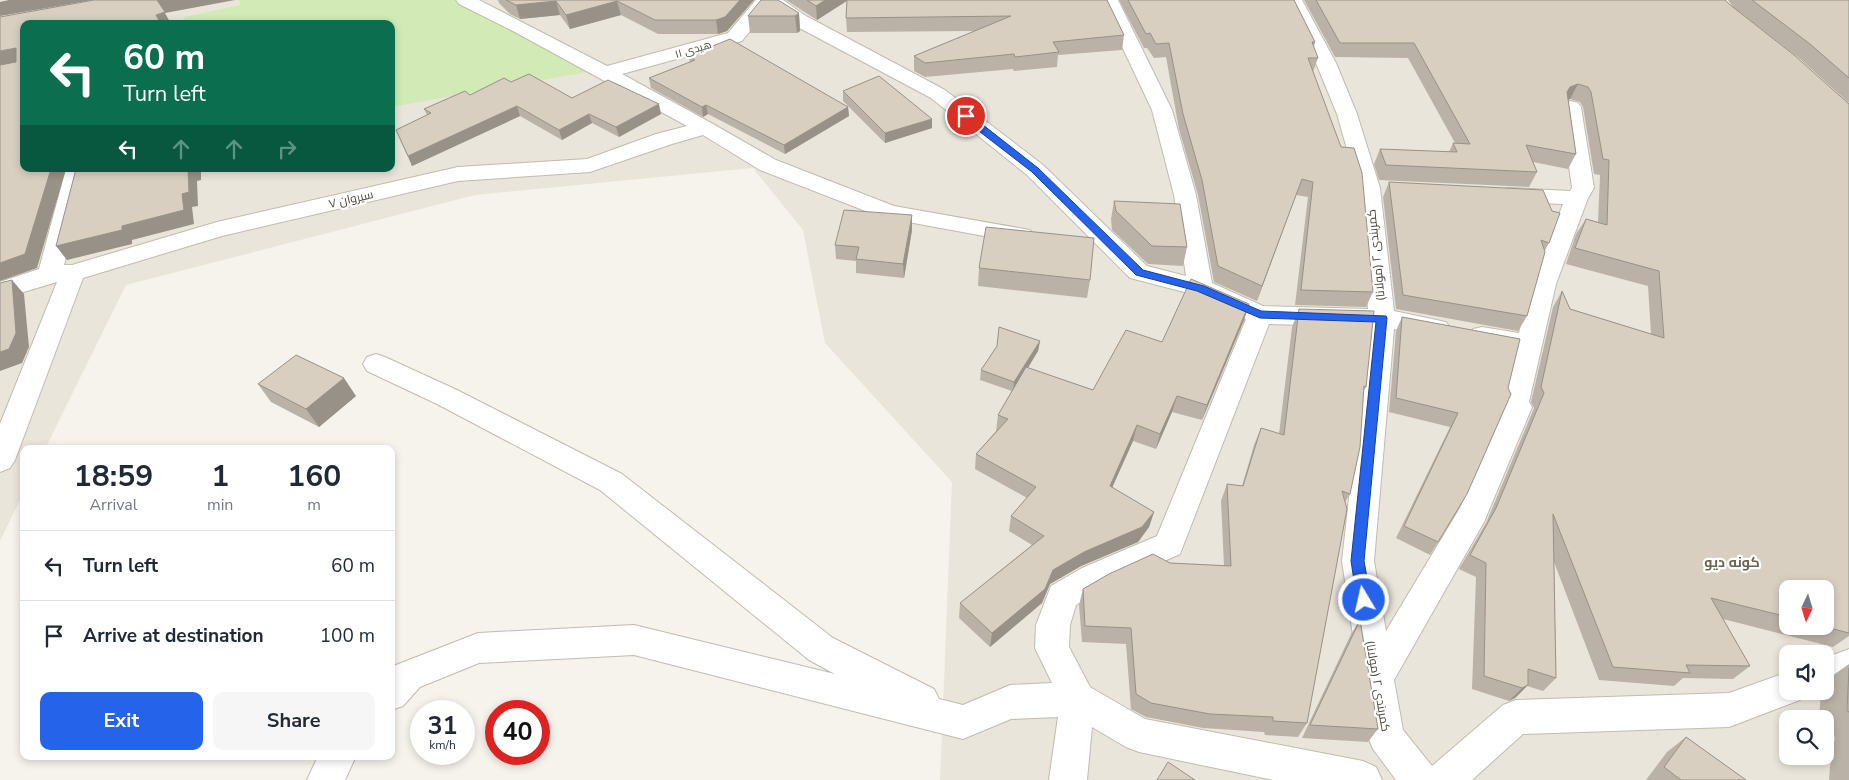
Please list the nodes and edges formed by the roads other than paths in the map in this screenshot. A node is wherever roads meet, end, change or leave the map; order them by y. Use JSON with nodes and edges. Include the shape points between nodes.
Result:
{"nodes":[{"id":1,"x":465,"y":0,"type":"edge"},
{"id":2,"x":766,"y":0,"type":"edge"},
{"id":3,"x":1109,"y":0,"type":"edge"},
{"id":4,"x":1294,"y":0,"type":"edge"},
{"id":5,"x":605,"y":73,"type":"junction"},
{"id":6,"x":1571,"y":107,"type":"edge"},
{"id":7,"x":706,"y":128,"type":"junction"},
{"id":8,"x":77,"y":172,"type":"edge"},
{"id":9,"x":1488,"y":194,"type":"edge"},
{"id":10,"x":1577,"y":198,"type":"junction"},
{"id":11,"x":1041,"y":238,"type":"edge"},
{"id":12,"x":1079,"y":244,"type":"edge"},
{"id":13,"x":1117,"y":251,"type":"junction"},
{"id":14,"x":61,"y":274,"type":"junction"},
{"id":15,"x":1200,"y":288,"type":"junction"},
{"id":16,"x":0,"y":291,"type":"edge"},
{"id":17,"x":1260,"y":314,"type":"junction"},
{"id":18,"x":1382,"y":318,"type":"junction"},
{"id":19,"x":1529,"y":344,"type":"junction"},
{"id":20,"x":376,"y":364,"type":"dead end"},
{"id":21,"x":13,"y":398,"type":"edge"},
{"id":22,"x":0,"y":460,"type":"edge"},
{"id":23,"x":1849,"y":665,"type":"edge"},
{"id":24,"x":1834,"y":671,"type":"edge"},
{"id":25,"x":1377,"y":677,"type":"junction"},
{"id":26,"x":395,"y":690,"type":"edge"},
{"id":27,"x":1779,"y":691,"type":"edge"},
{"id":28,"x":1078,"y":699,"type":"junction"},
{"id":29,"x":963,"y":722,"type":"junction"},
{"id":30,"x":336,"y":760,"type":"edge"},
{"id":31,"x":326,"y":780,"type":"edge"},
{"id":32,"x":1068,"y":780,"type":"edge"},
{"id":33,"x":1363,"y":780,"type":"edge"},
{"id":34,"x":1419,"y":780,"type":"edge"},
{"id":35,"x":1444,"y":780,"type":"edge"}],
"edges":[{"from":1,"to":5,"type":"street"},
{"from":2,"to":5,"type":"street","name":"هیدی ۱۱","via":[[735,36]]},
{"from":2,"to":13,"type":"street","via":[[938,94],[1035,170]]},
{"from":3,"to":15,"type":"street","via":[[1162,110],[1185,195]]},
{"from":4,"to":18,"type":"street","name":"کمربندی ۲ (مولانا)","via":[[1326,63],[1379,188]]},
{"from":5,"to":7,"type":"street"},
{"from":6,"to":10,"type":"street","via":[[1583,188]]},
{"from":7,"to":11,"type":"street","via":[[768,165],[890,212]]},
{"from":7,"to":14,"type":"street","name":"سیروان ۷","via":[[590,164],[448,176],[216,230]]},
{"from":8,"to":14,"type":"street"},
{"from":9,"to":10,"type":"street"},
{"from":10,"to":19,"type":"street","via":[[1544,284]]},
{"from":12,"to":13,"type":"street"},
{"from":13,"to":15,"type":"street","via":[[1139,272]]},
{"from":14,"to":16,"type":"street","name":"سیروان ۷"},
{"from":14,"to":21,"type":"street"},
{"from":15,"to":17,"type":"street"},
{"from":17,"to":18,"type":"street"},
{"from":17,"to":28,"type":"street","via":[[1169,545],[1093,578],[1063,596],[1053,625],[1052,648]]},
{"from":18,"to":19,"type":"street"},
{"from":18,"to":25,"type":"street","name":"کمربندی ۲ (مولانا)","via":[[1358,561]]},
{"from":19,"to":25,"type":"street","via":[[1515,402],[1518,407],[1473,514]]},
{"from":20,"to":29,"type":"street","via":[[611,482],[821,649]]},
{"from":21,"to":22,"type":"street"},
{"from":23,"to":24,"type":"street"},
{"from":25,"to":34,"type":"street","name":"کمربندی ۲ (مولانا)","via":[[1386,736]]},
{"from":26,"to":29,"type":"street","via":[[408,676],[478,648],[634,640]]},
{"from":27,"to":35,"type":"street","via":[[1729,710],[1516,717]]},
{"from":28,"to":29,"type":"street","via":[[1010,702]]},
{"from":28,"to":32,"type":"street"},
{"from":28,"to":33,"type":"street","via":[[1139,735]]},
{"from":30,"to":31,"type":"street"}]}
